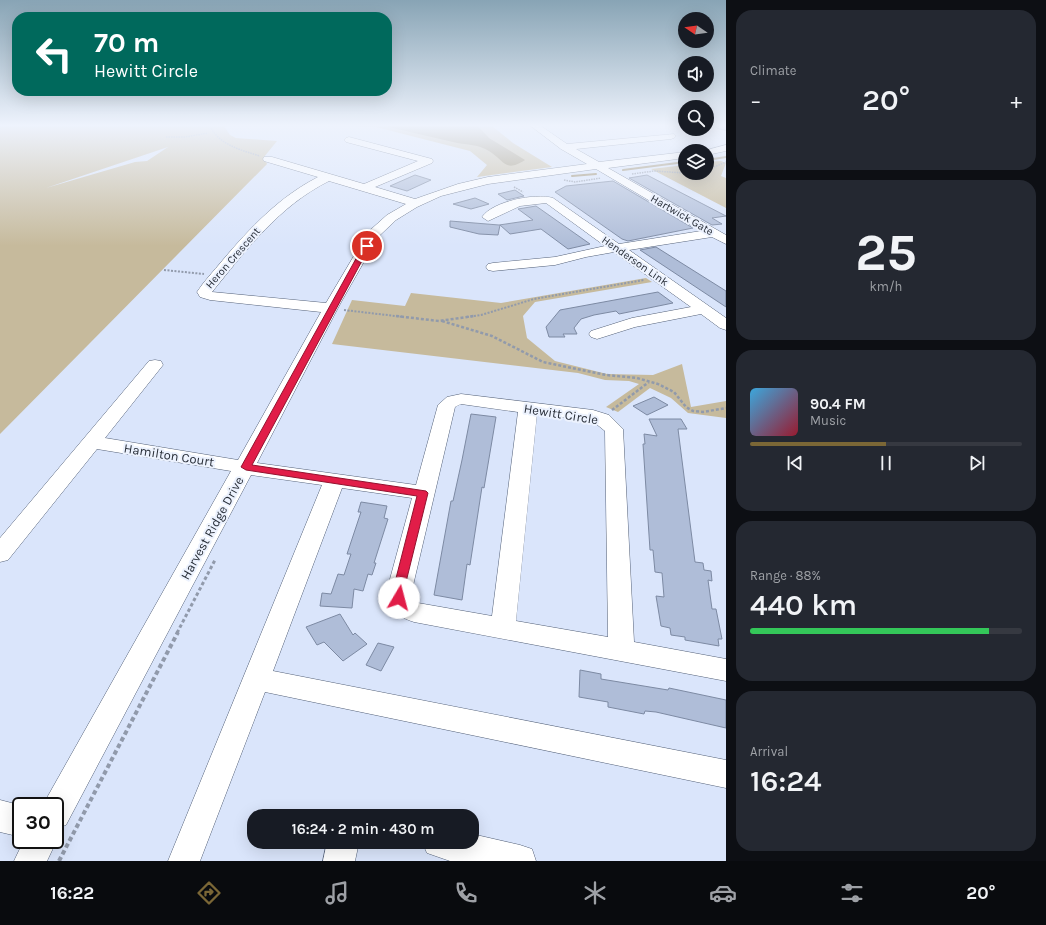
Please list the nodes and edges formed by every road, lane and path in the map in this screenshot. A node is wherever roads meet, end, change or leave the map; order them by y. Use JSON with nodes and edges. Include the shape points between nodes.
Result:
{"nodes":[{"id":1,"x":292,"y":166,"type":"edge"},
{"id":2,"x":416,"y":166,"type":"edge"},
{"id":3,"x":596,"y":166,"type":"edge"},
{"id":4,"x":597,"y":166,"type":"edge"},
{"id":5,"x":328,"y":177,"type":"junction"},
{"id":6,"x":364,"y":188,"type":"junction"},
{"id":7,"x":416,"y":203,"type":"junction"},
{"id":8,"x":488,"y":218,"type":"dead end"},
{"id":9,"x":713,"y":233,"type":"junction"},
{"id":10,"x":726,"y":240,"type":"edge"},
{"id":11,"x":616,"y":248,"type":"junction"},
{"id":12,"x":493,"y":267,"type":"dead end"},
{"id":13,"x":164,"y":270,"type":"dead end"},
{"id":14,"x":218,"y":276,"type":"junction"},
{"id":15,"x":658,"y":278,"type":"junction"},
{"id":16,"x":338,"y":309,"type":"junction"},
{"id":17,"x":703,"y":309,"type":"junction"},
{"id":18,"x":439,"y":321,"type":"junction"},
{"id":19,"x":726,"y":325,"type":"edge"},
{"id":20,"x":597,"y":334,"type":"dead end"},
{"id":21,"x":155,"y":365,"type":"dead end"},
{"id":22,"x":650,"y":381,"type":"junction"},
{"id":23,"x":528,"y":408,"type":"junction"},
{"id":24,"x":726,"y":408,"type":"edge"},
{"id":25,"x":605,"y":421,"type":"junction"},
{"id":26,"x":93,"y":442,"type":"junction"},
{"id":27,"x":246,"y":467,"type":"junction"},
{"id":28,"x":335,"y":480,"type":"junction"},
{"id":29,"x":423,"y":493,"type":"junction"},
{"id":30,"x":0,"y":554,"type":"edge"},
{"id":31,"x":218,"y":554,"type":"dead end"},
{"id":32,"x":502,"y":629,"type":"junction"},
{"id":33,"x":621,"y":651,"type":"junction"},
{"id":34,"x":726,"y":670,"type":"edge"},
{"id":35,"x":256,"y":679,"type":"junction"},
{"id":36,"x":726,"y":774,"type":"edge"},
{"id":37,"x":64,"y":798,"type":"edge"},
{"id":38,"x":0,"y":816,"type":"edge"},
{"id":39,"x":12,"y":819,"type":"edge"},
{"id":40,"x":36,"y":849,"type":"edge"},
{"id":41,"x":341,"y":849,"type":"edge"},
{"id":42,"x":468,"y":849,"type":"edge"},
{"id":43,"x":30,"y":861,"type":"edge"},
{"id":44,"x":59,"y":861,"type":"edge"},
{"id":45,"x":184,"y":861,"type":"edge"},
{"id":46,"x":338,"y":861,"type":"edge"},
{"id":47,"x":520,"y":861,"type":"edge"}],
"edges":[{"from":1,"to":5,"type":"street"},
{"from":2,"to":6,"type":"street"},
{"from":3,"to":7,"type":"street","name":"Harvest Ridge Drive","via":[[486,181],[451,189]]},
{"from":4,"to":9,"type":"street","name":"Hartwick Gate"},
{"from":5,"to":6,"type":"street"},
{"from":5,"to":14,"type":"street","name":"Heron Crescent","via":[[291,197],[272,212]]},
{"from":6,"to":7,"type":"street"},
{"from":7,"to":16,"type":"street","name":"Harvest Ridge Drive","via":[[390,218],[373,235]]},
{"from":8,"to":11,"type":"street","name":"Henderson Link","via":[[494,212],[512,205],[549,200]]},
{"from":9,"to":10,"type":"street","name":"Hartwick Gate"},
{"from":9,"to":11,"type":"street"},
{"from":11,"to":12,"type":"street","via":[[555,261]]},
{"from":11,"to":15,"type":"street","name":"Henderson Link"},
{"from":13,"to":14,"type":"path"},
{"from":14,"to":16,"type":"street","name":"Heron Crescent","via":[[205,294]]},
{"from":15,"to":17,"type":"street","name":"Henderson Link"},
{"from":15,"to":18,"type":"path","via":[[534,299],[481,315]]},
{"from":16,"to":18,"type":"path"},
{"from":16,"to":27,"type":"street","name":"Harvest Ridge Drive"},
{"from":17,"to":19,"type":"street","name":"Henderson Link"},
{"from":17,"to":20,"type":"street","via":[[632,323]]},
{"from":18,"to":22,"type":"path","via":[[492,336],[543,362]]},
{"from":21,"to":26,"type":"street"},
{"from":22,"to":24,"type":"path","via":[[671,390],[688,409],[703,412]]},
{"from":22,"to":25,"type":"path","via":[[612,410]]},
{"from":23,"to":25,"type":"street","name":"Hewitt Circle","via":[[593,416]]},
{"from":23,"to":29,"type":"street","name":"Hewitt Circle","via":[[461,400],[447,405]]},
{"from":23,"to":32,"type":"street"},
{"from":25,"to":33,"type":"street","name":"Hewitt Circle","via":[[614,428],[615,435]]},
{"from":26,"to":27,"type":"street","name":"Hamilton Court"},
{"from":26,"to":30,"type":"street"},
{"from":27,"to":28,"type":"street"},
{"from":27,"to":37,"type":"street","name":"Harvest Ridge Drive"},
{"from":28,"to":29,"type":"street"},
{"from":28,"to":35,"type":"street"},
{"from":29,"to":32,"type":"street","name":"Hewitt Circle","via":[[399,590],[401,604],[414,612]]},
{"from":31,"to":44,"type":"path"},
{"from":32,"to":33,"type":"street","name":"Hewitt Circle"},
{"from":33,"to":34,"type":"street","name":"Hewitt Circle"},
{"from":35,"to":36,"type":"street"},
{"from":35,"to":45,"type":"street"},
{"from":38,"to":39,"type":"street"},
{"from":40,"to":43,"type":"street"},
{"from":41,"to":46,"type":"street"},
{"from":42,"to":47,"type":"street"}]}
